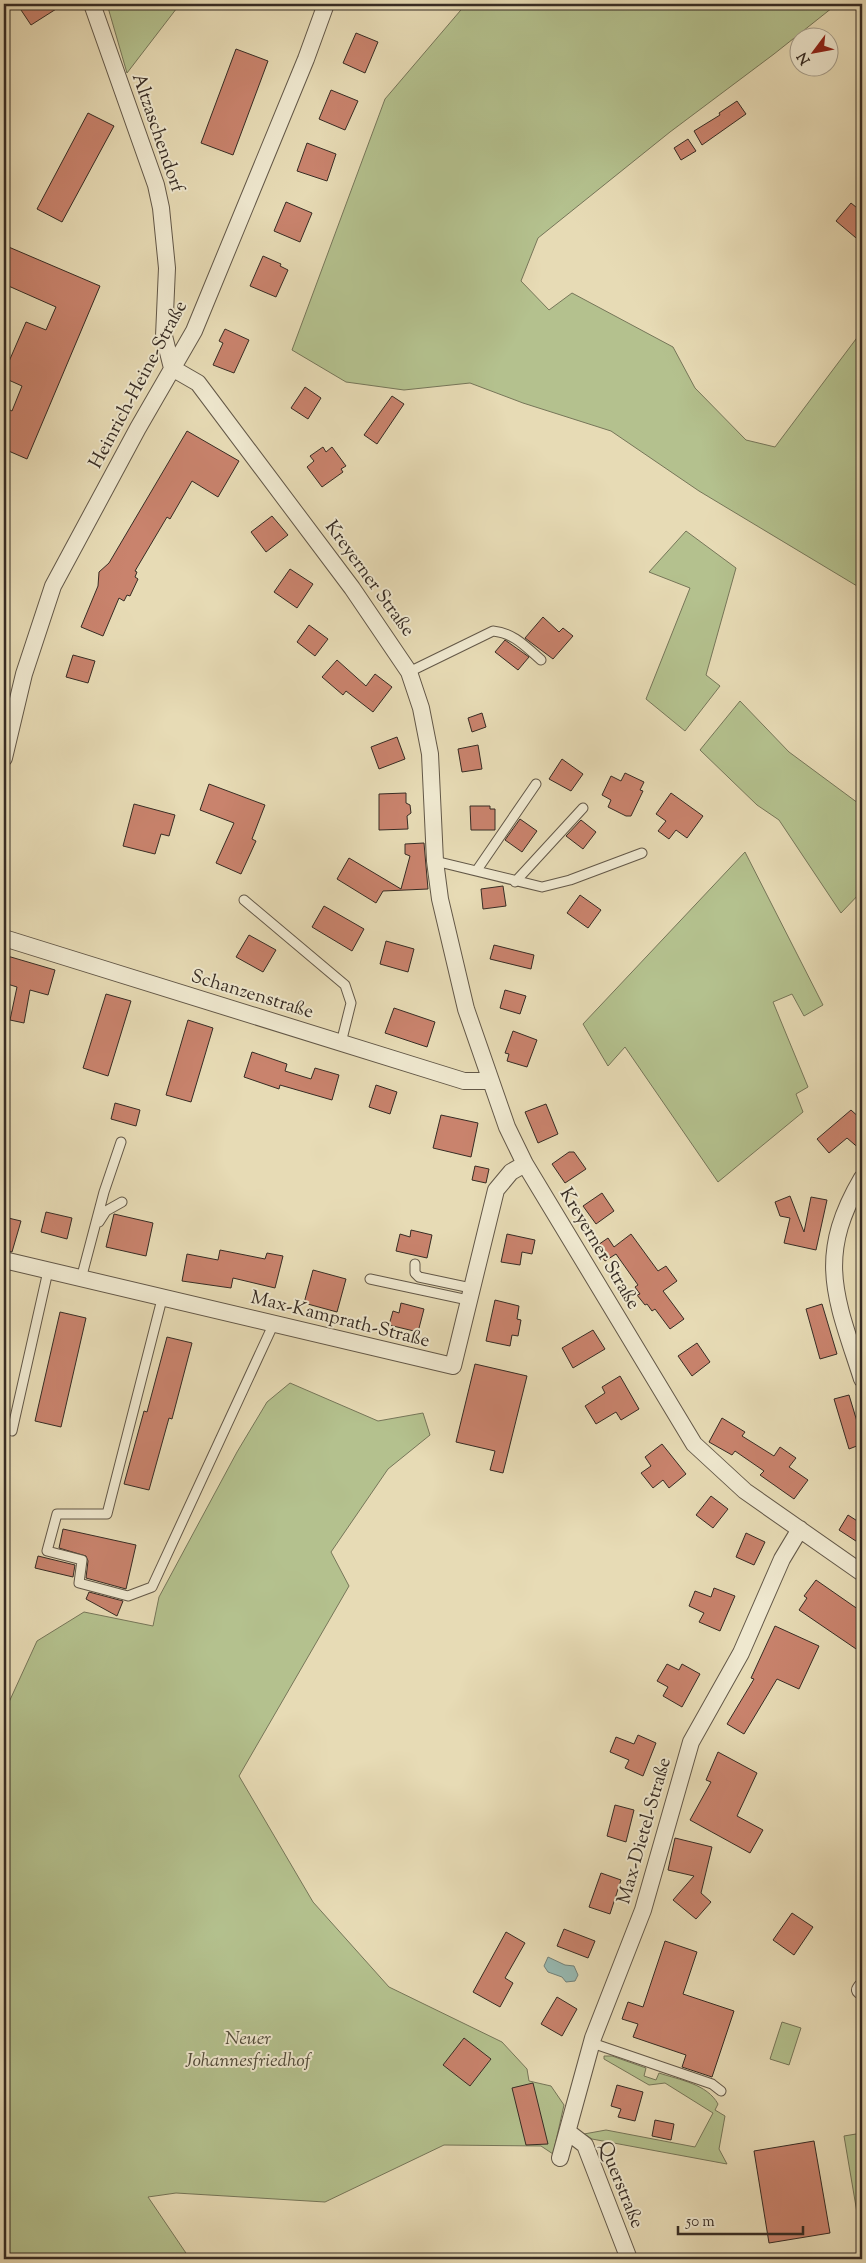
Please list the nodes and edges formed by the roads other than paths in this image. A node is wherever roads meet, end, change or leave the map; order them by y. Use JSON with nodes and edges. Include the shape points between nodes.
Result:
{"nodes":[{"id":1,"x":92,"y":4,"type":"edge"},
{"id":2,"x":326,"y":4,"type":"edge"},
{"id":3,"x":172,"y":368,"type":"junction"},
{"id":4,"x":541,"y":660,"type":"dead end"},
{"id":5,"x":409,"y":672,"type":"junction"},
{"id":6,"x":7,"y":727,"type":"edge"},
{"id":7,"x":4,"y":758,"type":"edge"},
{"id":8,"x":536,"y":784,"type":"dead end"},
{"id":9,"x":583,"y":808,"type":"dead end"},
{"id":10,"x":642,"y":854,"type":"dead end"},
{"id":11,"x":435,"y":860,"type":"junction"},
{"id":12,"x":477,"y":870,"type":"junction"},
{"id":13,"x":515,"y":882,"type":"junction"},
{"id":14,"x":244,"y":900,"type":"dead end"},
{"id":15,"x":4,"y":938,"type":"edge"},
{"id":16,"x":341,"y":1043,"type":"junction"},
{"id":17,"x":489,"y":1081,"type":"junction"},
{"id":18,"x":121,"y":1142,"type":"dead end"},
{"id":19,"x":525,"y":1164,"type":"junction"},
{"id":20,"x":862,"y":1178,"type":"edge"},
{"id":21,"x":122,"y":1202,"type":"dead end"},
{"id":22,"x":91,"y":1238,"type":"junction"},
{"id":23,"x":4,"y":1260,"type":"edge"},
{"id":24,"x":415,"y":1264,"type":"dead end"},
{"id":25,"x":48,"y":1271,"type":"junction"},
{"id":26,"x":81,"y":1279,"type":"junction"},
{"id":27,"x":370,"y":1279,"type":"dead end"},
{"id":28,"x":469,"y":1294,"type":"junction"},
{"id":29,"x":162,"y":1299,"type":"junction"},
{"id":30,"x":274,"y":1323,"type":"junction"},
{"id":31,"x":862,"y":1379,"type":"edge"},
{"id":32,"x":12,"y":1431,"type":"dead end"},
{"id":33,"x":800,"y":1529,"type":"junction"},
{"id":34,"x":862,"y":1573,"type":"edge"},
{"id":35,"x":592,"y":2043,"type":"junction"},
{"id":36,"x":721,"y":2092,"type":"dead end"},
{"id":37,"x":568,"y":2132,"type":"junction"},
{"id":38,"x":560,"y":2158,"type":"dead end"},
{"id":39,"x":629,"y":2259,"type":"edge"}],
"edges":[{"from":1,"to":3,"type":"street","name":"Altzaschendorf","via":[[156,185],[166,268],[164,336]]},
{"from":2,"to":3,"type":"street","name":"Heinrich-Heine-Straße","via":[[194,331]]},
{"from":3,"to":5,"type":"street","name":"Kreyerner Straße","via":[[198,383],[352,588]]},
{"from":3,"to":6,"type":"street","name":"Heinrich-Heine-Straße","via":[[53,586]]},
{"from":4,"to":5,"type":"lane","via":[[506,632],[493,630]]},
{"from":5,"to":11,"type":"street","name":"Kreyerner Straße","via":[[421,708],[430,754]]},
{"from":6,"to":7,"type":"street","name":"Heinrich-Heine-Straße"},
{"from":8,"to":12,"type":"lane"},
{"from":9,"to":13,"type":"lane"},
{"from":10,"to":13,"type":"lane","via":[[555,885],[542,887]]},
{"from":11,"to":12,"type":"lane"},
{"from":11,"to":17,"type":"street","name":"Kreyerner Straße","via":[[440,898],[466,1009]]},
{"from":12,"to":13,"type":"lane"},
{"from":14,"to":16,"type":"lane","via":[[346,985],[351,1003]]},
{"from":15,"to":16,"type":"street","name":"Schanzenstraße"},
{"from":16,"to":17,"type":"street","name":"Schanzenstraße","via":[[464,1081]]},
{"from":17,"to":19,"type":"street","name":"Kreyerner Straße"},
{"from":18,"to":22,"type":"lane"},
{"from":19,"to":28,"type":"street","name":"Max-Kamprath-Straße","via":[[511,1172],[496,1190]]},
{"from":19,"to":33,"type":"street","name":"Kreyerner Straße","via":[[694,1444],[745,1491]]},
{"from":20,"to":31,"type":"street","via":[[842,1220],[833,1268],[836,1298]]},
{"from":21,"to":22,"type":"lane","via":[[102,1215]]},
{"from":22,"to":26,"type":"lane"},
{"from":23,"to":25,"type":"street","name":"Max-Kamprath-Straße"},
{"from":24,"to":28,"type":"lane","via":[[415,1273],[419,1276]]},
{"from":25,"to":26,"type":"street","name":"Max-Kamprath-Straße"},
{"from":25,"to":32,"type":"lane"},
{"from":26,"to":29,"type":"street","name":"Max-Kamprath-Straße"},
{"from":27,"to":28,"type":"lane"},
{"from":28,"to":30,"type":"street","name":"Max-Kamprath-Straße","via":[[453,1366]]},
{"from":29,"to":30,"type":"street","name":"Max-Kamprath-Straße"},
{"from":29,"to":30,"type":"lane","via":[[107,1514],[57,1514],[47,1551],[82,1560],[79,1583],[128,1596],[152,1586]]},
{"from":33,"to":34,"type":"street","name":"Kreyerner Straße"},
{"from":33,"to":35,"type":"street","name":"Max-Dietel-Straße","via":[[782,1560],[741,1653],[692,1742],[643,1910]]},
{"from":35,"to":36,"type":"lane","via":[[712,2084]]},
{"from":35,"to":37,"type":"street","name":"Max-Dietel-Straße"},
{"from":37,"to":38,"type":"street","name":"Max-Dietel-Straße"},
{"from":37,"to":39,"type":"street","name":"Querstraße","via":[[585,2145]]}]}
